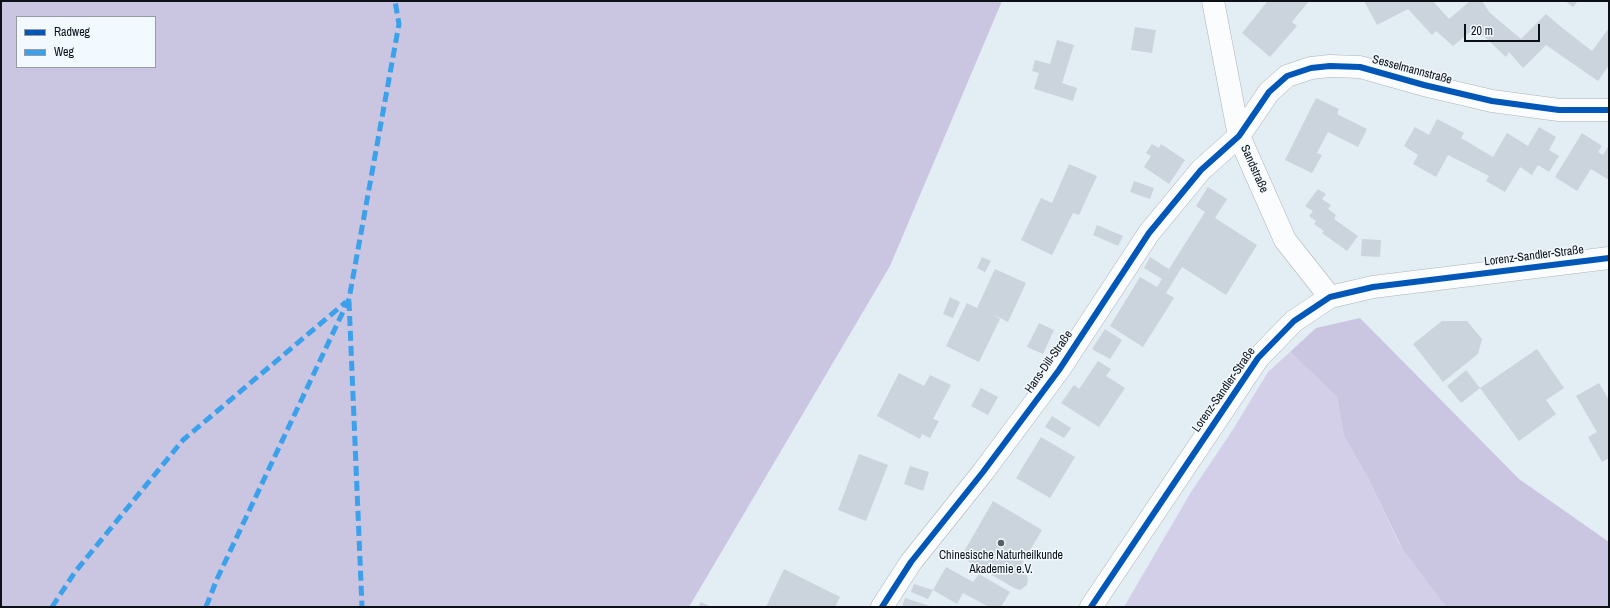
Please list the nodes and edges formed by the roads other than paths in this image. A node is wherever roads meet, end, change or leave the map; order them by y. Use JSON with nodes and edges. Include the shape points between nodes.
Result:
{"nodes":[{"id":1,"x":1213,"y":1,"type":"edge"},
{"id":2,"x":1609,"y":110,"type":"edge"},
{"id":3,"x":1239,"y":136,"type":"junction"},
{"id":4,"x":1609,"y":258,"type":"edge"},
{"id":5,"x":1330,"y":297,"type":"junction"},
{"id":6,"x":882,"y":607,"type":"edge"},
{"id":7,"x":1091,"y":607,"type":"edge"}],
"edges":[{"from":1,"to":3,"type":"street","name":"Sandstraße"},
{"from":2,"to":3,"type":"street","name":"Sesselmannstraße","via":[[1559,110],[1492,101],[1360,68],[1330,66],[1311,68],[1287,76],[1269,92]]},
{"from":3,"to":5,"type":"street","name":"Sandstraße","via":[[1285,240]]},
{"from":3,"to":6,"type":"street","name":"Hans-Dill-Straße","via":[[1201,170],[1149,233],[1058,370],[983,472],[911,562]]},
{"from":4,"to":5,"type":"street","name":"Lorenz-Sandler-Straße","via":[[1373,287]]},
{"from":5,"to":7,"type":"street","name":"Lorenz-Sandler-Straße","via":[[1294,321],[1258,358]]}]}
